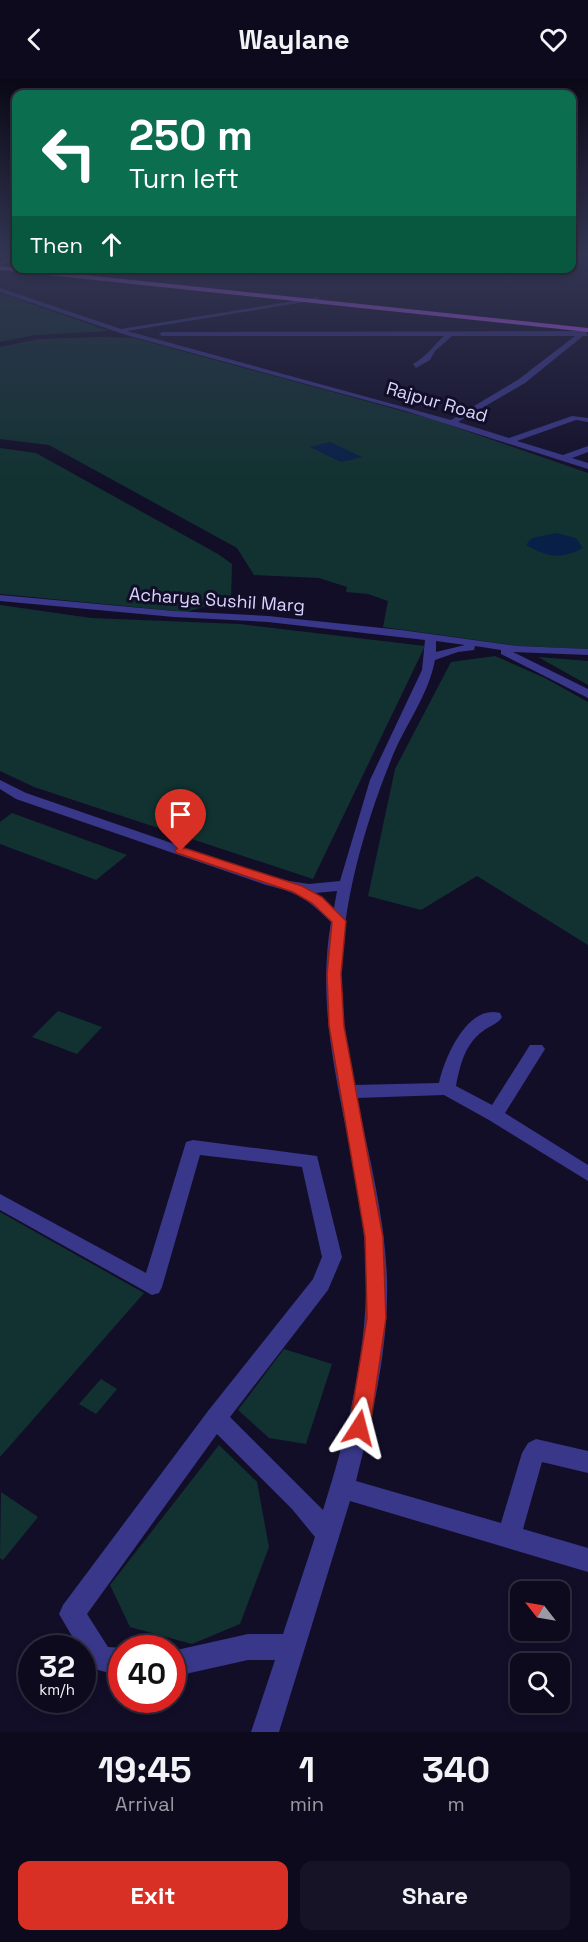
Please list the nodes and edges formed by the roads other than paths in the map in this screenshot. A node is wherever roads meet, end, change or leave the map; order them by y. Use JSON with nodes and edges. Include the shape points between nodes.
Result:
{"nodes":[{"id":1,"x":126,"y":332,"type":"edge"},
{"id":2,"x":533,"y":332,"type":"edge"},
{"id":3,"x":585,"y":332,"type":"edge"},
{"id":4,"x":162,"y":334,"type":"dead end"},
{"id":5,"x":231,"y":334,"type":"junction"},
{"id":6,"x":450,"y":334,"type":"junction"},
{"id":7,"x":228,"y":343,"type":"dead end"},
{"id":8,"x":416,"y":366,"type":"dead end"},
{"id":9,"x":588,"y":420,"type":"edge"},
{"id":10,"x":453,"y":422,"type":"junction"},
{"id":11,"x":512,"y":440,"type":"junction"},
{"id":12,"x":588,"y":449,"type":"edge"},
{"id":13,"x":564,"y":458,"type":"junction"},
{"id":14,"x":588,"y":466,"type":"edge"},
{"id":15,"x":0,"y":598,"type":"edge"},
{"id":16,"x":431,"y":638,"type":"junction"},
{"id":17,"x":518,"y":649,"type":"junction"},
{"id":18,"x":503,"y":651,"type":"junction"},
{"id":19,"x":588,"y":652,"type":"edge"},
{"id":20,"x":430,"y":658,"type":"junction"},
{"id":21,"x":588,"y":694,"type":"edge"},
{"id":22,"x":0,"y":784,"type":"edge"},
{"id":23,"x":347,"y":884,"type":"junction"},
{"id":24,"x":297,"y":889,"type":"junction"},
{"id":25,"x":339,"y":921,"type":"junction"},
{"id":26,"x":494,"y":1017,"type":"dead end"},
{"id":27,"x":536,"y":1048,"type":"dead end"},
{"id":28,"x":447,"y":1089,"type":"junction"},
{"id":29,"x":347,"y":1092,"type":"junction"},
{"id":30,"x":495,"y":1114,"type":"junction"},
{"id":31,"x":587,"y":1170,"type":"edge"},
{"id":32,"x":0,"y":1201,"type":"edge"},
{"id":33,"x":216,"y":1418,"type":"junction"},
{"id":34,"x":588,"y":1462,"type":"edge"},
{"id":35,"x":343,"y":1488,"type":"junction"},
{"id":36,"x":328,"y":1534,"type":"junction"},
{"id":37,"x":508,"y":1537,"type":"junction"},
{"id":38,"x":588,"y":1560,"type":"edge"},
{"id":39,"x":292,"y":1647,"type":"junction"},
{"id":40,"x":108,"y":1660,"type":"edge"},
{"id":41,"x":186,"y":1661,"type":"edge"},
{"id":42,"x":265,"y":1732,"type":"edge"}],
"edges":[{"from":1,"to":10,"type":"street","name":"Rajpur Road","via":[[224,356]]},
{"from":2,"to":6,"type":"street"},
{"from":3,"to":10,"type":"street","via":[[522,381]]},
{"from":4,"to":5,"type":"street"},
{"from":5,"to":6,"type":"street"},
{"from":5,"to":7,"type":"street"},
{"from":6,"to":8,"type":"street","via":[[428,359]]},
{"from":9,"to":11,"type":"street","via":[[575,418]]},
{"from":10,"to":11,"type":"street","name":"Rajpur Road"},
{"from":11,"to":13,"type":"street","name":"Rajpur Road"},
{"from":12,"to":13,"type":"street"},
{"from":13,"to":14,"type":"street","name":"Rajpur Road"},
{"from":15,"to":16,"type":"street","name":"Acharya Sushil Marg","via":[[268,619]]},
{"from":16,"to":17,"type":"street","name":"Acharya Sushil Marg"},
{"from":16,"to":20,"type":"street"},
{"from":17,"to":18,"type":"street"},
{"from":17,"to":19,"type":"street"},
{"from":18,"to":20,"type":"street","via":[[462,648]]},
{"from":18,"to":21,"type":"street"},
{"from":20,"to":23,"type":"street","via":[[418,696],[386,757]]},
{"from":22,"to":24,"type":"street","via":[[21,796]]},
{"from":23,"to":24,"type":"street"},
{"from":23,"to":25,"type":"street"},
{"from":24,"to":25,"type":"street","via":[[317,900]]},
{"from":25,"to":29,"type":"street","via":[[334,974],[336,1026]]},
{"from":26,"to":28,"type":"street","via":[[465,1037]]},
{"from":27,"to":30,"type":"street"},
{"from":28,"to":29,"type":"street"},
{"from":28,"to":30,"type":"street"},
{"from":29,"to":35,"type":"street","via":[[374,1237],[377,1318],[359,1428]]},
{"from":30,"to":31,"type":"street"},
{"from":32,"to":33,"type":"street","via":[[152,1287],[193,1148],[310,1161],[332,1257],[321,1284]]},
{"from":33,"to":36,"type":"street"},
{"from":33,"to":40,"type":"street","via":[[72,1614],[101,1659]]},
{"from":34,"to":37,"type":"street","via":[[536,1450]]},
{"from":35,"to":36,"type":"street"},
{"from":35,"to":37,"type":"street"},
{"from":36,"to":39,"type":"street"},
{"from":37,"to":38,"type":"street"},
{"from":39,"to":41,"type":"street","via":[[248,1647]]},
{"from":39,"to":42,"type":"street"}]}
